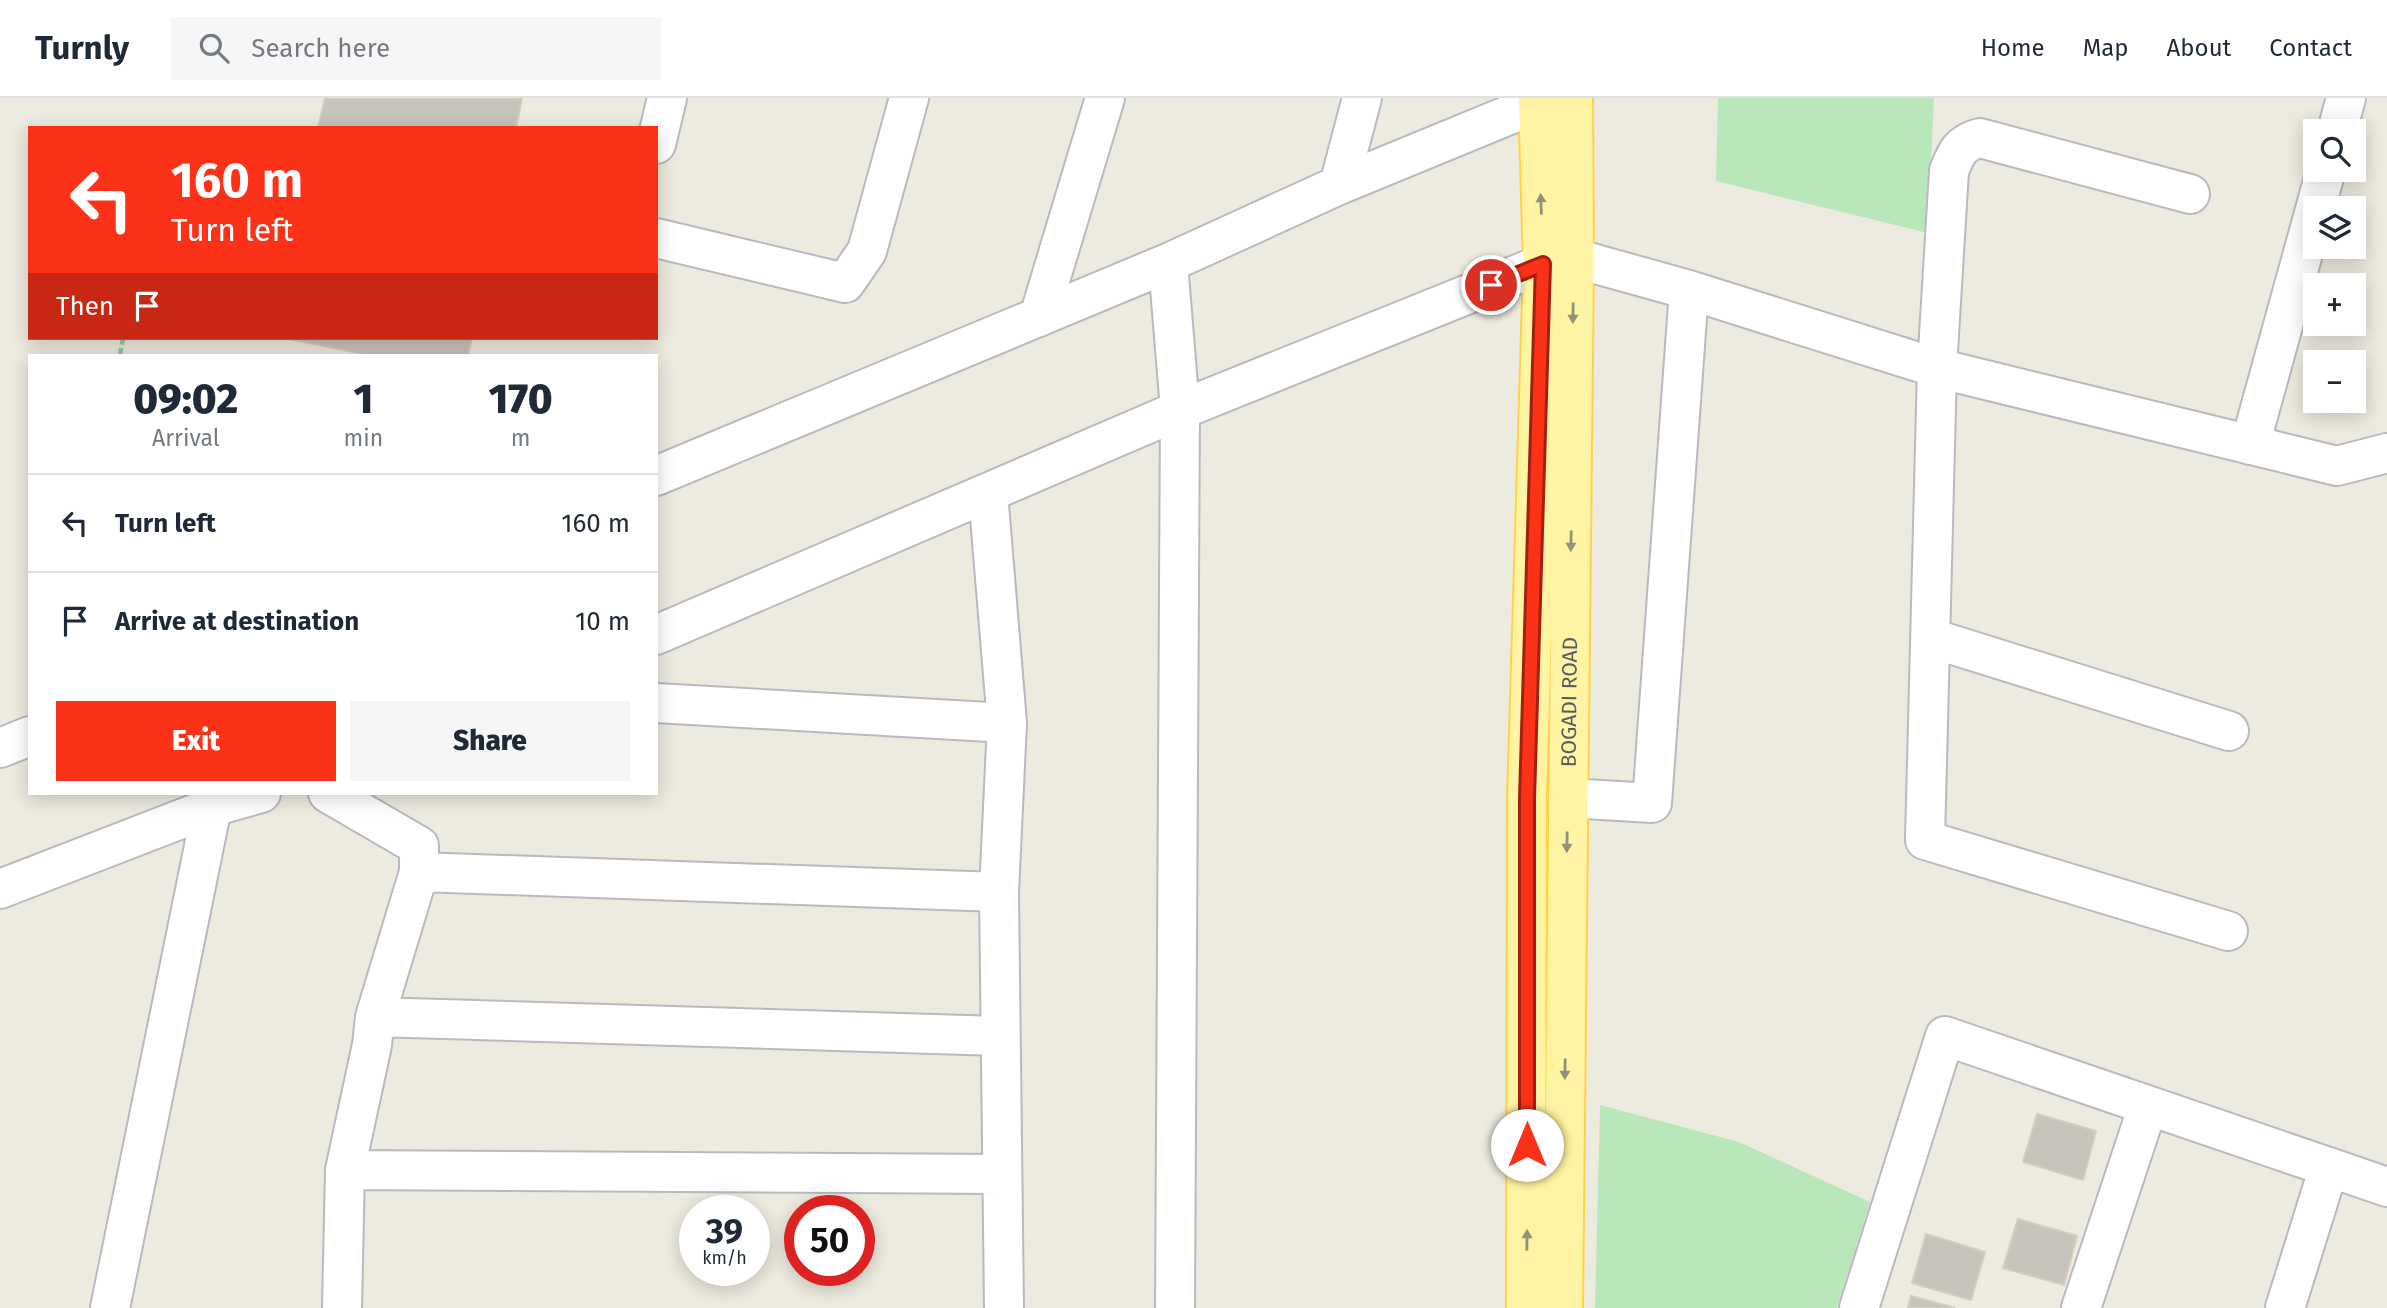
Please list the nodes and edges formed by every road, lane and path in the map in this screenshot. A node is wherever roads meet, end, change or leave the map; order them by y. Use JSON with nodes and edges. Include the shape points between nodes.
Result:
{"nodes":[{"id":1,"x":667,"y":98,"type":"edge"},
{"id":2,"x":909,"y":98,"type":"edge"},
{"id":3,"x":1105,"y":98,"type":"edge"},
{"id":4,"x":1362,"y":98,"type":"edge"},
{"id":5,"x":2346,"y":98,"type":"edge"},
{"id":6,"x":1549,"y":100,"type":"edge"},
{"id":7,"x":2340,"y":119,"type":"edge"},
{"id":8,"x":658,"y":136,"type":"edge"},
{"id":9,"x":2323,"y":182,"type":"edge"},
{"id":10,"x":1339,"y":186,"type":"junction"},
{"id":11,"x":2190,"y":194,"type":"dead end"},
{"id":12,"x":658,"y":238,"type":"edge"},
{"id":13,"x":1558,"y":261,"type":"junction"},
{"id":14,"x":1168,"y":263,"type":"junction"},
{"id":15,"x":1689,"y":290,"type":"junction"},
{"id":16,"x":1040,"y":317,"type":"junction"},
{"id":17,"x":1937,"y":368,"type":"junction"},
{"id":18,"x":1180,"y":410,"type":"junction"},
{"id":19,"x":2250,"y":444,"type":"junction"},
{"id":20,"x":2387,"y":453,"type":"edge"},
{"id":21,"x":658,"y":474,"type":"edge"},
{"id":22,"x":988,"y":493,"type":"junction"},
{"id":23,"x":658,"y":634,"type":"edge"},
{"id":24,"x":1931,"y":638,"type":"junction"},
{"id":25,"x":658,"y":703,"type":"edge"},
{"id":26,"x":1007,"y":723,"type":"junction"},
{"id":27,"x":2229,"y":731,"type":"dead end"},
{"id":28,"x":28,"y":737,"type":"edge"},
{"id":29,"x":0,"y":748,"type":"edge"},
{"id":30,"x":254,"y":795,"type":"edge"},
{"id":31,"x":331,"y":795,"type":"edge"},
{"id":32,"x":1568,"y":798,"type":"junction"},
{"id":33,"x":212,"y":807,"type":"junction"},
{"id":34,"x":419,"y":872,"type":"junction"},
{"id":35,"x":0,"y":890,"type":"edge"},
{"id":36,"x":999,"y":892,"type":"junction"},
{"id":37,"x":2228,"y":931,"type":"dead end"},
{"id":38,"x":375,"y":1017,"type":"junction"},
{"id":39,"x":999,"y":1036,"type":"junction"},
{"id":40,"x":2148,"y":1106,"type":"junction"},
{"id":41,"x":2329,"y":1167,"type":"junction"},
{"id":42,"x":345,"y":1170,"type":"junction"},
{"id":43,"x":1000,"y":1174,"type":"junction"},
{"id":44,"x":2387,"y":1187,"type":"edge"},
{"id":45,"x":110,"y":1308,"type":"edge"},
{"id":46,"x":342,"y":1308,"type":"edge"},
{"id":47,"x":1003,"y":1308,"type":"edge"},
{"id":48,"x":1175,"y":1308,"type":"edge"},
{"id":49,"x":1526,"y":1308,"type":"edge"},
{"id":50,"x":1563,"y":1308,"type":"edge"},
{"id":51,"x":1859,"y":1308,"type":"edge"},
{"id":52,"x":2081,"y":1308,"type":"edge"},
{"id":53,"x":2285,"y":1308,"type":"edge"}],
"edges":[{"from":1,"to":8,"type":"street"},
{"from":2,"to":12,"type":"street","via":[[867,251],[845,283]]},
{"from":3,"to":16,"type":"street"},
{"from":4,"to":10,"type":"street"},
{"from":5,"to":7,"type":"street"},
{"from":6,"to":10,"type":"street"},
{"from":6,"to":13,"type":"main road","name":"BOGADI ROAD"},
{"from":9,"to":19,"type":"street"},
{"from":10,"to":14,"type":"street"},
{"from":11,"to":17,"type":"street","via":[[1980,138],[1968,141],[1958,149],[1949,171]]},
{"from":13,"to":15,"type":"street"},
{"from":13,"to":18,"type":"street"},
{"from":13,"to":32,"type":"main road","name":"BOGADI ROAD","one_way":true},
{"from":49,"to":13,"type":"main road","name":"BOGADI ROAD","one_way":true,"via":[[1527,799]]},
{"from":14,"to":16,"type":"street"},
{"from":14,"to":18,"type":"street"},
{"from":15,"to":17,"type":"street"},
{"from":15,"to":32,"type":"street","via":[[1652,803]]},
{"from":16,"to":21,"type":"street"},
{"from":17,"to":19,"type":"street"},
{"from":17,"to":24,"type":"street"},
{"from":18,"to":22,"type":"street"},
{"from":18,"to":48,"type":"street"},
{"from":19,"to":20,"type":"street","via":[[2337,466]]},
{"from":22,"to":23,"type":"street"},
{"from":22,"to":26,"type":"street"},
{"from":24,"to":27,"type":"street"},
{"from":24,"to":37,"type":"street","via":[[1926,840]]},
{"from":25,"to":26,"type":"street"},
{"from":26,"to":36,"type":"street"},
{"from":28,"to":29,"type":"street"},
{"from":30,"to":33,"type":"street"},
{"from":31,"to":34,"type":"street","via":[[419,846]]},
{"from":32,"to":50,"type":"main road","name":"BOGADI ROAD","one_way":true},
{"from":33,"to":35,"type":"street"},
{"from":33,"to":45,"type":"street"},
{"from":34,"to":36,"type":"street"},
{"from":34,"to":38,"type":"street"},
{"from":36,"to":39,"type":"street"},
{"from":38,"to":39,"type":"street"},
{"from":38,"to":42,"type":"street"},
{"from":39,"to":43,"type":"street"},
{"from":40,"to":41,"type":"street"},
{"from":40,"to":51,"type":"street","via":[[1945,1037]]},
{"from":40,"to":52,"type":"street"},
{"from":41,"to":44,"type":"street"},
{"from":41,"to":53,"type":"street"},
{"from":42,"to":43,"type":"street"},
{"from":42,"to":46,"type":"street"},
{"from":43,"to":47,"type":"street"}]}
